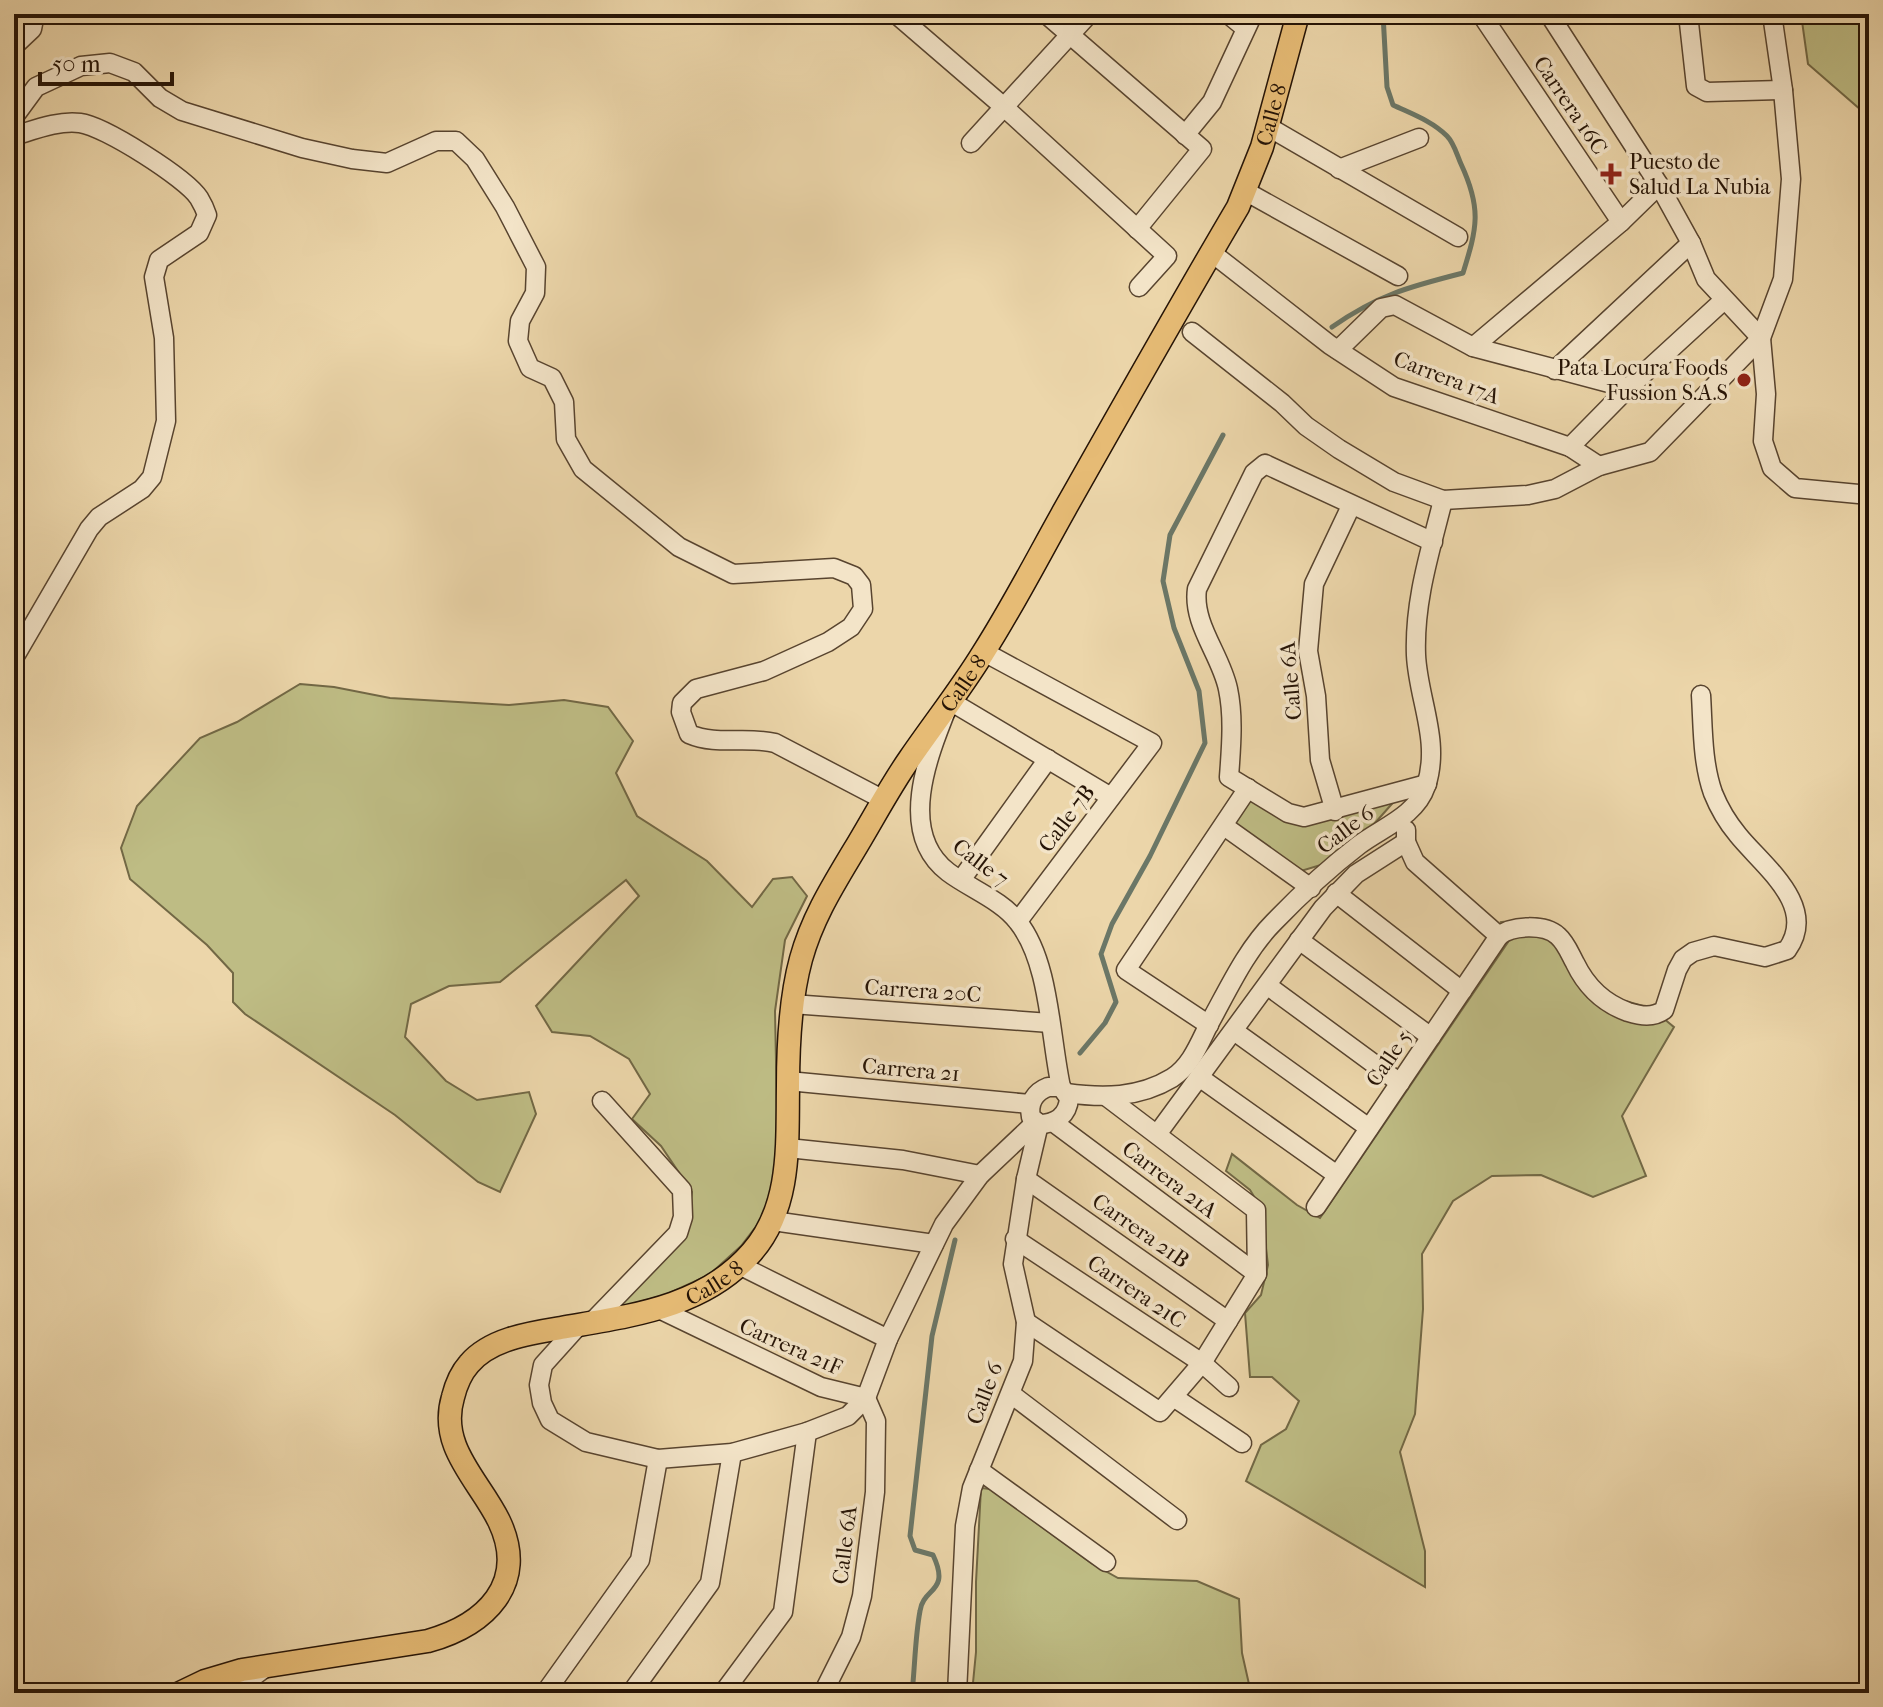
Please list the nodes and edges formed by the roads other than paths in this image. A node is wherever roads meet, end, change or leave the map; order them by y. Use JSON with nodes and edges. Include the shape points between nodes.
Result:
{"nodes":[{"id":1,"x":35,"y":14,"type":"edge"},
{"id":2,"x":896,"y":14,"type":"edge"},
{"id":3,"x":1046,"y":14,"type":"edge"},
{"id":4,"x":1089,"y":14,"type":"edge"},
{"id":5,"x":1228,"y":14,"type":"edge"},
{"id":6,"x":1298,"y":14,"type":"edge"},
{"id":7,"x":1481,"y":14,"type":"edge"},
{"id":8,"x":1549,"y":14,"type":"edge"},
{"id":9,"x":1688,"y":14,"type":"edge"},
{"id":10,"x":1772,"y":14,"type":"edge"},
{"id":11,"x":1249,"y":21,"type":"edge"},
{"id":12,"x":1070,"y":35,"type":"junction"},
{"id":13,"x":14,"y":46,"type":"edge"},
{"id":14,"x":1783,"y":90,"type":"junction"},
{"id":15,"x":1004,"y":107,"type":"junction"},
{"id":16,"x":14,"y":117,"type":"edge"},
{"id":17,"x":1267,"y":126,"type":"junction"},
{"id":18,"x":1185,"y":135,"type":"junction"},
{"id":19,"x":14,"y":136,"type":"edge"},
{"id":20,"x":1419,"y":138,"type":"dead end"},
{"id":21,"x":971,"y":143,"type":"dead end"},
{"id":22,"x":1339,"y":169,"type":"junction"},
{"id":23,"x":1659,"y":185,"type":"junction"},
{"id":24,"x":1245,"y":191,"type":"junction"},
{"id":25,"x":1621,"y":222,"type":"junction"},
{"id":26,"x":1137,"y":229,"type":"junction"},
{"id":27,"x":1458,"y":237,"type":"dead end"},
{"id":28,"x":1691,"y":243,"type":"junction"},
{"id":29,"x":1212,"y":253,"type":"junction"},
{"id":30,"x":1398,"y":276,"type":"dead end"},
{"id":31,"x":1139,"y":287,"type":"dead end"},
{"id":32,"x":1724,"y":300,"type":"junction"},
{"id":33,"x":1192,"y":332,"type":"dead end"},
{"id":34,"x":1761,"y":338,"type":"junction"},
{"id":35,"x":1334,"y":347,"type":"junction"},
{"id":36,"x":1473,"y":347,"type":"junction"},
{"id":37,"x":1555,"y":370,"type":"junction"},
{"id":38,"x":1628,"y":388,"type":"junction"},
{"id":39,"x":1570,"y":447,"type":"junction"},
{"id":40,"x":1599,"y":466,"type":"junction"},
{"id":41,"x":1869,"y":495,"type":"edge"},
{"id":42,"x":1443,"y":500,"type":"junction"},
{"id":43,"x":1351,"y":506,"type":"junction"},
{"id":44,"x":1433,"y":542,"type":"junction"},
{"id":45,"x":984,"y":652,"type":"junction"},
{"id":46,"x":14,"y":658,"type":"edge"},
{"id":47,"x":1701,"y":695,"type":"dead end"},
{"id":48,"x":950,"y":701,"type":"junction"},
{"id":49,"x":1048,"y":759,"type":"junction"},
{"id":50,"x":1427,"y":784,"type":"junction"},
{"id":51,"x":1248,"y":788,"type":"junction"},
{"id":52,"x":1111,"y":797,"type":"junction"},
{"id":53,"x":884,"y":800,"type":"junction"},
{"id":54,"x":1335,"y":811,"type":"junction"},
{"id":55,"x":1406,"y":814,"type":"junction"},
{"id":56,"x":1224,"y":826,"type":"junction"},
{"id":57,"x":1406,"y":842,"type":"junction"},
{"id":58,"x":961,"y":880,"type":"junction"},
{"id":59,"x":1311,"y":888,"type":"junction"},
{"id":60,"x":1336,"y":893,"type":"junction"},
{"id":61,"x":1018,"y":921,"type":"junction"},
{"id":62,"x":1499,"y":936,"type":"junction"},
{"id":63,"x":1299,"y":940,"type":"junction"},
{"id":64,"x":1268,"y":986,"type":"junction"},
{"id":65,"x":1462,"y":991,"type":"junction"},
{"id":66,"x":792,"y":1004,"type":"junction"},
{"id":67,"x":1050,"y":1023,"type":"junction"},
{"id":68,"x":1209,"y":1025,"type":"junction"},
{"id":69,"x":1234,"y":1031,"type":"junction"},
{"id":70,"x":1431,"y":1037,"type":"junction"},
{"id":71,"x":1199,"y":1077,"type":"junction"},
{"id":72,"x":788,"y":1081,"type":"junction"},
{"id":73,"x":1400,"y":1083,"type":"junction"},
{"id":74,"x":1100,"y":1096,"type":"junction"},
{"id":75,"x":602,"y":1101,"type":"dead end"},
{"id":76,"x":1049,"y":1107,"type":"junction"},
{"id":77,"x":1369,"y":1128,"type":"junction"},
{"id":78,"x":1158,"y":1133,"type":"junction"},
{"id":79,"x":788,"y":1148,"type":"junction"},
{"id":80,"x":980,"y":1175,"type":"junction"},
{"id":81,"x":1337,"y":1175,"type":"junction"},
{"id":82,"x":1026,"y":1179,"type":"junction"},
{"id":83,"x":1316,"y":1207,"type":"dead end"},
{"id":84,"x":773,"y":1221,"type":"junction"},
{"id":85,"x":1015,"y":1239,"type":"junction"},
{"id":86,"x":934,"y":1244,"type":"junction"},
{"id":87,"x":739,"y":1265,"type":"junction"},
{"id":88,"x":1257,"y":1274,"type":"junction"},
{"id":89,"x":649,"y":1310,"type":"junction"},
{"id":90,"x":1228,"y":1321,"type":"junction"},
{"id":91,"x":1026,"y":1322,"type":"junction"},
{"id":92,"x":586,"y":1323,"type":"junction"},
{"id":93,"x":888,"y":1339,"type":"junction"},
{"id":94,"x":1202,"y":1363,"type":"junction"},
{"id":95,"x":1229,"y":1387,"type":"dead end"},
{"id":96,"x":1011,"y":1394,"type":"junction"},
{"id":97,"x":866,"y":1398,"type":"junction"},
{"id":98,"x":1175,"y":1398,"type":"junction"},
{"id":99,"x":807,"y":1432,"type":"junction"},
{"id":100,"x":1242,"y":1443,"type":"dead end"},
{"id":101,"x":732,"y":1453,"type":"junction"},
{"id":102,"x":658,"y":1459,"type":"junction"},
{"id":103,"x":976,"y":1479,"type":"junction"},
{"id":104,"x":1177,"y":1520,"type":"dead end"},
{"id":105,"x":1106,"y":1562,"type":"dead end"},
{"id":106,"x":269,"y":1665,"type":"junction"},
{"id":107,"x":180,"y":1693,"type":"edge"},
{"id":108,"x":231,"y":1693,"type":"edge"},
{"id":109,"x":545,"y":1693,"type":"edge"},
{"id":110,"x":631,"y":1693,"type":"edge"},
{"id":111,"x":723,"y":1693,"type":"edge"},
{"id":112,"x":823,"y":1693,"type":"edge"},
{"id":113,"x":957,"y":1693,"type":"edge"}],
"edges":[{"from":1,"to":13,"type":"street","via":[[32,29]]},
{"from":2,"to":15,"type":"street"},
{"from":3,"to":12,"type":"street"},
{"from":4,"to":12,"type":"street"},
{"from":5,"to":11,"type":"street"},
{"from":6,"to":17,"type":"main road","name":"Calle 8"},
{"from":7,"to":25,"type":"street","name":"Carrera 16C"},
{"from":8,"to":23,"type":"street"},
{"from":9,"to":14,"type":"street","via":[[1696,86],[1707,92]]},
{"from":10,"to":14,"type":"street"},
{"from":11,"to":18,"type":"street","via":[[1212,102]]},
{"from":12,"to":15,"type":"street"},
{"from":12,"to":18,"type":"street"},
{"from":14,"to":34,"type":"street","via":[[1791,179],[1783,279]]},
{"from":15,"to":21,"type":"street"},
{"from":15,"to":26,"type":"street"},
{"from":16,"to":53,"type":"street","via":[[36,87],[81,66],[110,63],[134,72],[182,111],[352,159],[387,163],[436,141],[456,141],[475,159],[536,267],[535,293],[520,321],[518,341],[530,368],[552,378],[564,402],[566,439],[583,469],[679,547],[733,574],[834,568],[861,585],[863,609],[851,627],[764,671],[696,689],[681,712],[689,734],[705,741],[775,743]]},
{"from":17,"to":22,"type":"street"},
{"from":17,"to":24,"type":"main road","name":"Calle 8"},
{"from":18,"to":26,"type":"street","via":[[1202,149]]},
{"from":19,"to":46,"type":"street","via":[[80,123],[108,133],[178,178],[199,197],[207,215],[199,233],[159,260],[154,277],[164,338],[166,421],[152,477],[89,529]]},
{"from":20,"to":22,"type":"street"},
{"from":22,"to":27,"type":"street"},
{"from":23,"to":25,"type":"street"},
{"from":23,"to":28,"type":"street"},
{"from":24,"to":29,"type":"main road","name":"Calle 8"},
{"from":24,"to":30,"type":"street"},
{"from":25,"to":36,"type":"street"},
{"from":26,"to":31,"type":"street","via":[[1167,256]]},
{"from":28,"to":32,"type":"street","via":[[1706,279]]},
{"from":28,"to":37,"type":"street"},
{"from":29,"to":35,"type":"street","name":"Carrera 17A"},
{"from":29,"to":45,"type":"main road","name":"Calle 8"},
{"from":32,"to":34,"type":"street"},
{"from":32,"to":38,"type":"street"},
{"from":33,"to":42,"type":"street","via":[[1339,449],[1394,482]]},
{"from":34,"to":40,"type":"street","via":[[1650,452]]},
{"from":34,"to":41,"type":"street","via":[[1763,441],[1772,468],[1795,488]]},
{"from":35,"to":36,"type":"street","via":[[1381,308],[1395,305]]},
{"from":35,"to":39,"type":"street","name":"Carrera 17A","via":[[1394,387]]},
{"from":36,"to":37,"type":"street"},
{"from":37,"to":38,"type":"street"},
{"from":38,"to":39,"type":"street"},
{"from":39,"to":40,"type":"street","name":"Carrera 17A"},
{"from":40,"to":42,"type":"street","via":[[1555,489],[1528,495]]},
{"from":42,"to":44,"type":"street","name":"Calle 6"},
{"from":43,"to":44,"type":"street"},
{"from":43,"to":51,"type":"street","via":[[1265,464],[1254,473],[1197,589],[1198,611],[1228,690],[1229,777]]},
{"from":43,"to":54,"type":"street","name":"Calle 6A","via":[[1314,584],[1308,651],[1320,760]]},
{"from":44,"to":50,"type":"street","name":"Calle 6","via":[[1416,629],[1418,679],[1432,738]]},
{"from":45,"to":48,"type":"main road","name":"Calle 8"},
{"from":45,"to":52,"type":"street","name":"Calle 7B","via":[[1152,743]]},
{"from":47,"to":62,"type":"street","via":[[1713,793],[1723,814],[1775,875],[1792,904],[1795,932],[1787,950],[1765,957],[1702,947],[1683,959],[1664,1010],[1648,1016],[1623,1010],[1599,995],[1551,931],[1517,929]]},
{"from":48,"to":49,"type":"street"},
{"from":48,"to":53,"type":"main road","name":"Calle 8"},
{"from":48,"to":58,"type":"street","name":"Calle 7","via":[[934,741],[920,820],[933,857]]},
{"from":49,"to":52,"type":"street"},
{"from":49,"to":58,"type":"street"},
{"from":50,"to":54,"type":"street"},
{"from":50,"to":55,"type":"street","name":"Calle 6"},
{"from":51,"to":54,"type":"street","via":[[1288,813],[1304,817]]},
{"from":51,"to":56,"type":"street"},
{"from":52,"to":61,"type":"street","name":"Calle 7B"},
{"from":53,"to":66,"type":"main road","name":"Calle 8","via":[[816,915]]},
{"from":55,"to":57,"type":"street"},
{"from":55,"to":59,"type":"street","name":"Calle 6","via":[[1359,845]]},
{"from":56,"to":59,"type":"street"},
{"from":56,"to":68,"type":"street","via":[[1126,970]]},
{"from":57,"to":60,"type":"street"},
{"from":57,"to":62,"type":"street","via":[[1415,862]]},
{"from":58,"to":61,"type":"street","name":"Calle 7"},
{"from":59,"to":68,"type":"street","name":"Calle 6","via":[[1249,954]]},
{"from":60,"to":63,"type":"street"},
{"from":60,"to":65,"type":"street"},
{"from":61,"to":67,"type":"street","name":"Calle 7","via":[[1037,959]]},
{"from":62,"to":65,"type":"street","name":"Calle 5"},
{"from":63,"to":64,"type":"street"},
{"from":63,"to":70,"type":"street"},
{"from":64,"to":69,"type":"street"},
{"from":64,"to":73,"type":"street"},
{"from":65,"to":70,"type":"street","name":"Calle 5"},
{"from":66,"to":67,"type":"street","name":"Carrera 20C"},
{"from":66,"to":72,"type":"main road","name":"Calle 8"},
{"from":67,"to":76,"type":"street","name":"Calle 7","via":[[1054,1054]]},
{"from":68,"to":74,"type":"street","name":"Calle 6","via":[[1191,1061],[1174,1077],[1140,1092]]},
{"from":69,"to":71,"type":"street"},
{"from":69,"to":77,"type":"street"},
{"from":70,"to":73,"type":"street","name":"Calle 5"},
{"from":71,"to":78,"type":"street"},
{"from":71,"to":81,"type":"street"},
{"from":72,"to":76,"type":"street","name":"Carrera 21"},
{"from":72,"to":79,"type":"main road","name":"Calle 8"},
{"from":73,"to":77,"type":"street","name":"Calle 5"},
{"from":74,"to":76,"type":"street","name":"Calle 6"},
{"from":74,"to":78,"type":"street"},
{"from":75,"to":92,"type":"street","via":[[682,1190],[683,1217],[678,1233]]},
{"from":76,"to":80,"type":"street","name":"Calle 7"},
{"from":76,"to":82,"type":"street","name":"Calle 6"},
{"from":76,"to":88,"type":"street","name":"Carrera 21A"},
{"from":77,"to":81,"type":"street","name":"Calle 5"},
{"from":78,"to":88,"type":"street","via":[[1256,1210]]},
{"from":79,"to":80,"type":"street","via":[[903,1160]]},
{"from":79,"to":84,"type":"main road","name":"Calle 8"},
{"from":80,"to":86,"type":"street","name":"Calle 7"},
{"from":81,"to":83,"type":"street","name":"Calle 5"},
{"from":82,"to":85,"type":"street","name":"Calle 6"},
{"from":82,"to":90,"type":"street","name":"Carrera 21B"},
{"from":84,"to":86,"type":"street"},
{"from":84,"to":87,"type":"main road","name":"Calle 8"},
{"from":85,"to":91,"type":"street","name":"Calle 6","via":[[1013,1264]]},
{"from":85,"to":94,"type":"street","name":"Carrera 21C"},
{"from":86,"to":93,"type":"street","name":"Calle 7"},
{"from":87,"to":89,"type":"main road","name":"Calle 8","via":[[698,1295]]},
{"from":87,"to":93,"type":"street"},
{"from":88,"to":90,"type":"street"},
{"from":89,"to":92,"type":"main road","name":"Calle 8"},
{"from":89,"to":97,"type":"street","name":"Carrera 21F","via":[[811,1383]]},
{"from":90,"to":94,"type":"street"},
{"from":91,"to":96,"type":"street","name":"Calle 6","via":[[1023,1361]]},
{"from":91,"to":98,"type":"street","via":[[1160,1412]]},
{"from":92,"to":102,"type":"street","via":[[543,1365],[539,1385],[550,1420],[586,1442]]},
{"from":92,"to":106,"type":"main road","name":"Calle 8","via":[[528,1334],[484,1351],[470,1362],[454,1392],[453,1442],[497,1516],[508,1552],[504,1586],[484,1615],[451,1635],[428,1641]]},
{"from":93,"to":97,"type":"street","name":"Calle 7"},
{"from":94,"to":95,"type":"street","name":"Carrera 21C"},
{"from":94,"to":98,"type":"street"},
{"from":96,"to":103,"type":"street","name":"Calle 6"},
{"from":96,"to":104,"type":"street"},
{"from":97,"to":99,"type":"street","via":[[848,1416]]},
{"from":97,"to":112,"type":"street","name":"Calle 6A","via":[[876,1421],[875,1492],[862,1596],[851,1637]]},
{"from":98,"to":100,"type":"street"},
{"from":99,"to":101,"type":"street"},
{"from":99,"to":111,"type":"street","via":[[783,1612]]},
{"from":101,"to":102,"type":"street"},
{"from":101,"to":110,"type":"street","via":[[710,1583]]},
{"from":102,"to":109,"type":"street","via":[[640,1560]]},
{"from":103,"to":105,"type":"street"},
{"from":103,"to":113,"type":"street","name":"Calle 6","via":[[965,1526]]},
{"from":106,"to":107,"type":"main road","name":"Calle 8"},
{"from":106,"to":108,"type":"street"}]}
